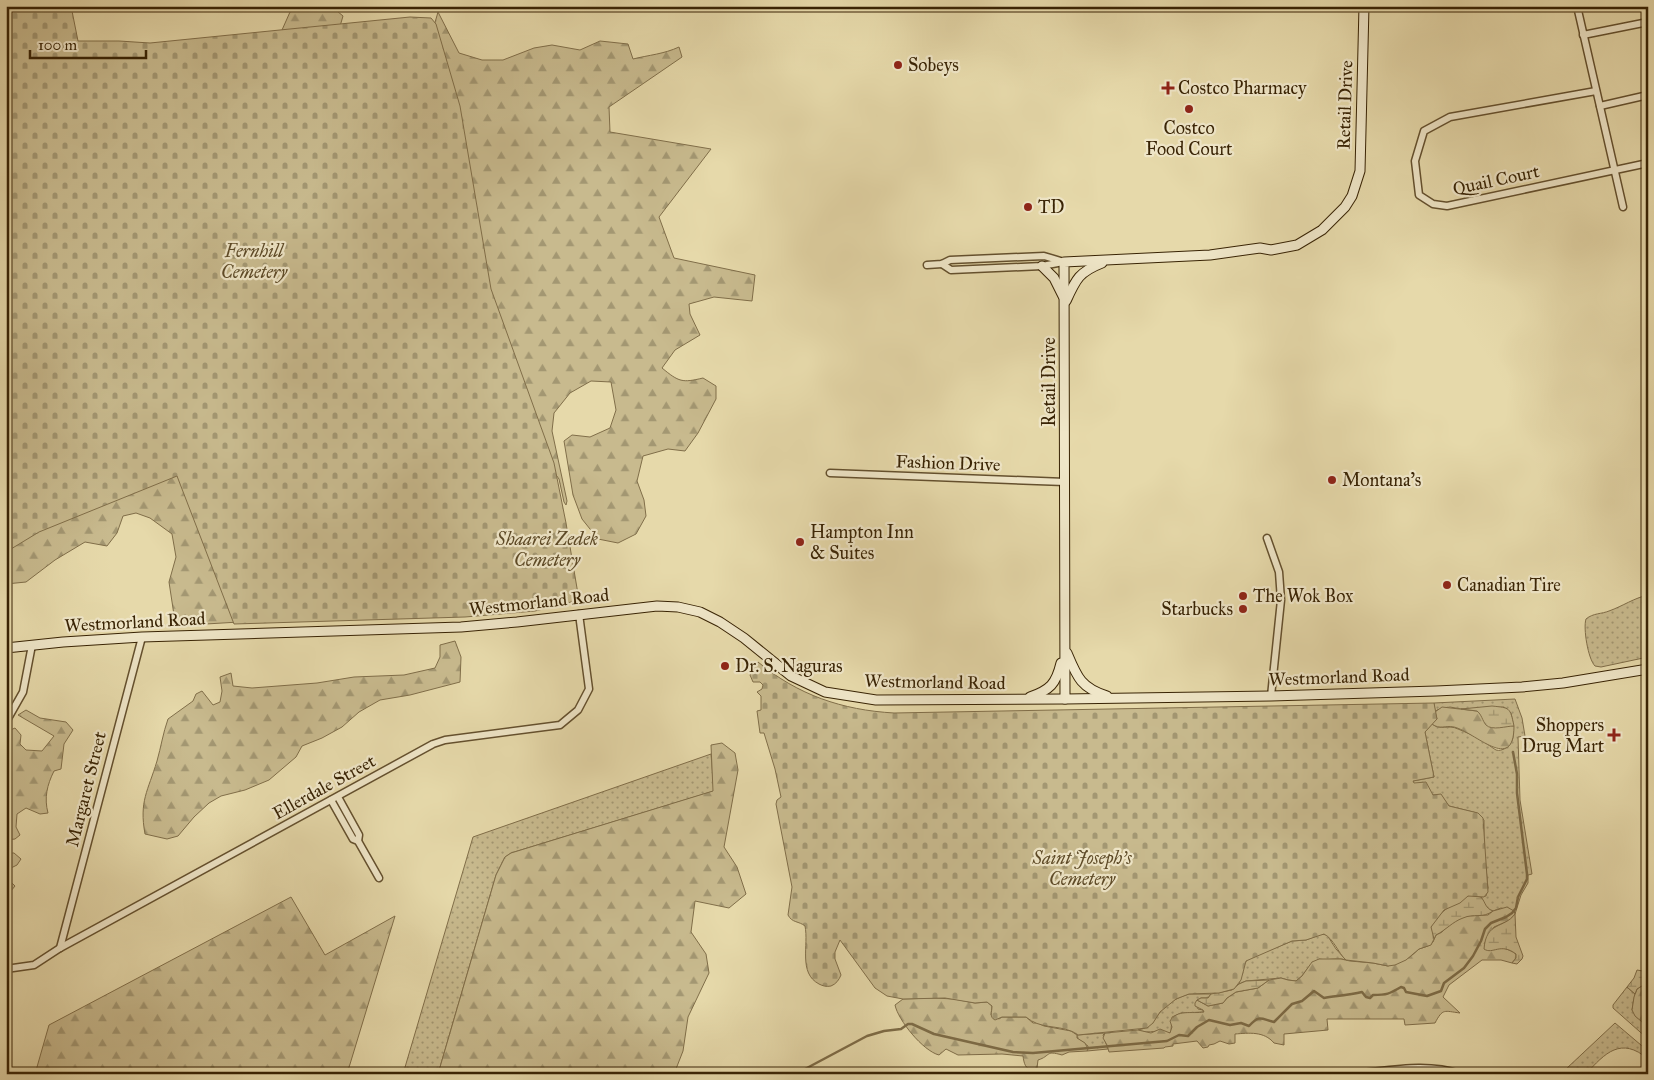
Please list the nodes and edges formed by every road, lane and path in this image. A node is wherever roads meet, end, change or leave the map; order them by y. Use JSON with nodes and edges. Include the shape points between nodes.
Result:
{"nodes":[{"id":1,"x":1364,"y":6,"type":"edge"},
{"id":2,"x":1577,"y":6,"type":"edge"},
{"id":3,"x":1648,"y":22,"type":"edge"},
{"id":4,"x":1584,"y":35,"type":"junction"},
{"id":5,"x":1596,"y":91,"type":"junction"},
{"id":6,"x":1648,"y":95,"type":"edge"},
{"id":7,"x":1600,"y":106,"type":"junction"},
{"id":8,"x":1648,"y":163,"type":"edge"},
{"id":9,"x":1614,"y":169,"type":"junction"},
{"id":10,"x":1623,"y":207,"type":"dead end"},
{"id":11,"x":1111,"y":260,"type":"junction"},
{"id":12,"x":1064,"y":262,"type":"junction"},
{"id":13,"x":942,"y":264,"type":"junction"},
{"id":14,"x":927,"y":265,"type":"dead end"},
{"id":15,"x":1042,"y":266,"type":"junction"},
{"id":16,"x":1065,"y":303,"type":"junction"},
{"id":17,"x":830,"y":473,"type":"dead end"},
{"id":18,"x":1065,"y":482,"type":"junction"},
{"id":19,"x":1267,"y":538,"type":"dead end"},
{"id":20,"x":579,"y":614,"type":"junction"},
{"id":21,"x":142,"y":637,"type":"junction"},
{"id":22,"x":32,"y":645,"type":"junction"},
{"id":23,"x":6,"y":648,"type":"edge"},
{"id":24,"x":1065,"y":648,"type":"junction"},
{"id":25,"x":1648,"y":669,"type":"edge"},
{"id":26,"x":1271,"y":696,"type":"junction"},
{"id":27,"x":1117,"y":698,"type":"junction"},
{"id":28,"x":1065,"y":699,"type":"junction"},
{"id":29,"x":1023,"y":700,"type":"junction"},
{"id":30,"x":6,"y":722,"type":"edge"},
{"id":31,"x":338,"y":797,"type":"junction"},
{"id":32,"x":331,"y":800,"type":"junction"},
{"id":33,"x":358,"y":841,"type":"junction"},
{"id":34,"x":379,"y":878,"type":"dead end"},
{"id":35,"x":60,"y":948,"type":"junction"},
{"id":36,"x":6,"y":969,"type":"edge"},
{"id":37,"x":1353,"y":1074,"type":"edge"},
{"id":38,"x":1460,"y":1074,"type":"edge"}],
"edges":[{"from":1,"to":11,"type":"street","name":"Retail Drive","via":[[1360,171],[1357,184],[1336,217],[1302,241],[1296,239],[1210,255]]},
{"from":2,"to":4,"type":"street"},
{"from":3,"to":4,"type":"street"},
{"from":4,"to":5,"type":"street"},
{"from":5,"to":7,"type":"street"},
{"from":5,"to":9,"type":"street","name":"Quail Court","via":[[1450,117],[1424,131],[1415,161],[1419,195],[1433,204],[1447,206]]},
{"from":6,"to":7,"type":"street"},
{"from":7,"to":9,"type":"street"},
{"from":8,"to":9,"type":"street"},
{"from":9,"to":10,"type":"street"},
{"from":11,"to":12,"type":"street","name":"Retail Drive"},
{"from":11,"to":16,"type":"street","via":[[1088,268],[1078,276]]},
{"from":12,"to":13,"type":"street","via":[[1044,256],[950,260]]},
{"from":12,"to":15,"type":"street"},
{"from":12,"to":16,"type":"street","name":"Retail Drive"},
{"from":13,"to":14,"type":"street"},
{"from":13,"to":15,"type":"street","via":[[951,270]]},
{"from":15,"to":16,"type":"street","via":[[1054,278]]},
{"from":16,"to":18,"type":"street","name":"Retail Drive"},
{"from":17,"to":18,"type":"street","name":"Fashion Drive"},
{"from":18,"to":24,"type":"street","name":"Retail Drive"},
{"from":19,"to":26,"type":"street","via":[[1279,572],[1281,600]]},
{"from":20,"to":21,"type":"street","name":"Westmorland Road","via":[[461,627]]},
{"from":20,"to":29,"type":"street","name":"Westmorland Road","via":[[657,606],[700,612],[744,638],[791,676],[825,692],[876,700]]},
{"from":20,"to":31,"type":"street","name":"Ellerdale Street","via":[[589,689],[578,710],[560,725],[445,740]]},
{"from":21,"to":22,"type":"street","name":"Westmorland Road"},
{"from":21,"to":35,"type":"street","name":"Margaret Street"},
{"from":22,"to":23,"type":"street","name":"Westmorland Road"},
{"from":22,"to":30,"type":"street","via":[[23,692]]},
{"from":24,"to":27,"type":"street","via":[[1081,682],[1098,693]]},
{"from":24,"to":28,"type":"street","name":"Retail Drive"},
{"from":24,"to":29,"type":"street","via":[[1054,684],[1046,691]]},
{"from":25,"to":26,"type":"street","name":"Westmorland Road","via":[[1522,687]]},
{"from":26,"to":27,"type":"street","name":"Westmorland Road"},
{"from":27,"to":28,"type":"street","name":"Westmorland Road"},
{"from":28,"to":29,"type":"street","name":"Westmorland Road"},
{"from":31,"to":32,"type":"street","name":"Ellerdale Street"},
{"from":31,"to":33,"type":"street","via":[[359,835]]},
{"from":32,"to":33,"type":"street","via":[[353,839]]},
{"from":32,"to":35,"type":"street","name":"Ellerdale Street"},
{"from":33,"to":34,"type":"street"},
{"from":35,"to":36,"type":"street","name":"Ellerdale Street","via":[[34,965]]},
{"from":37,"to":38,"type":"street","via":[[1422,1068]]}]}
